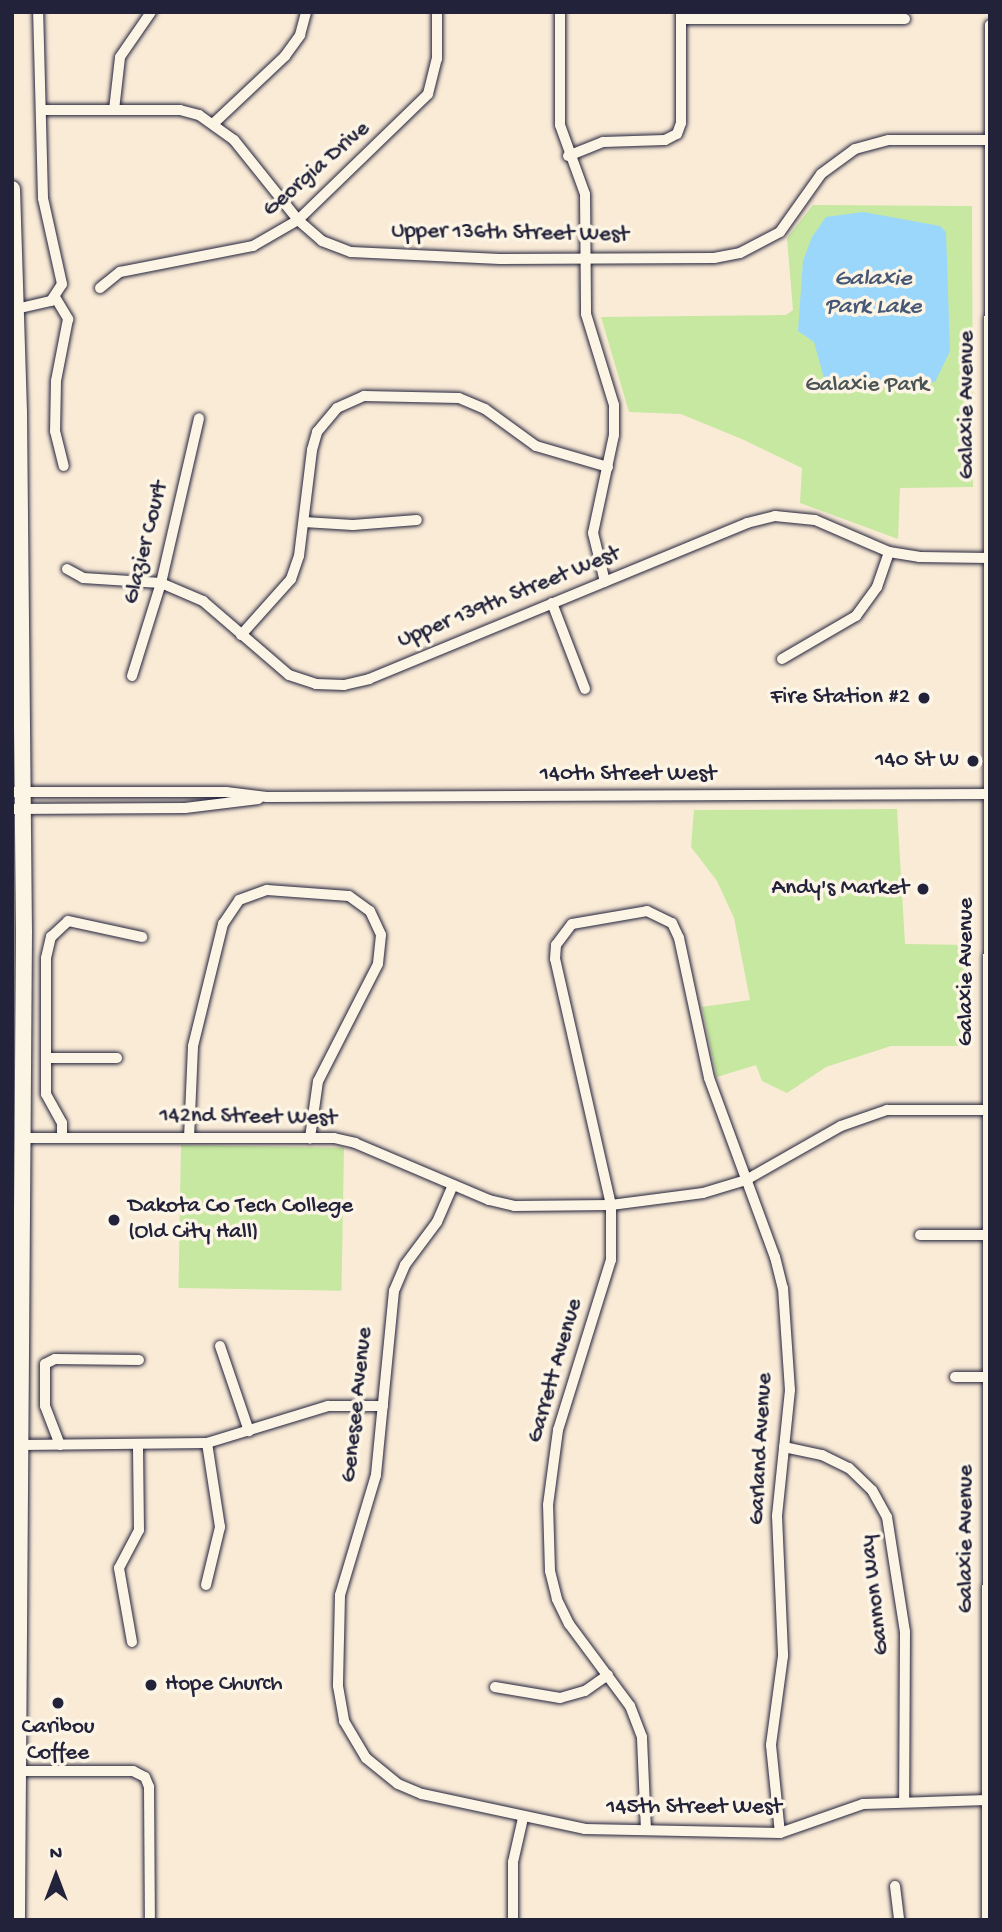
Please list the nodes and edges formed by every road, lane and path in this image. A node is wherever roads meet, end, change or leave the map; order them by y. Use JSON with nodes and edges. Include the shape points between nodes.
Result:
{"nodes":[{"id":1,"x":38,"y":12,"type":"edge"},
{"id":2,"x":151,"y":12,"type":"edge"},
{"id":3,"x":306,"y":12,"type":"edge"},
{"id":4,"x":437,"y":12,"type":"edge"},
{"id":5,"x":560,"y":12,"type":"edge"},
{"id":6,"x":681,"y":16,"type":"edge"},
{"id":7,"x":905,"y":19,"type":"dead end"},
{"id":8,"x":990,"y":24,"type":"edge"},
{"id":9,"x":41,"y":110,"type":"junction"},
{"id":10,"x":114,"y":110,"type":"junction"},
{"id":11,"x":214,"y":123,"type":"junction"},
{"id":12,"x":990,"y":139,"type":"edge"},
{"id":13,"x":568,"y":156,"type":"junction"},
{"id":14,"x":12,"y":188,"type":"edge"},
{"id":15,"x":298,"y":220,"type":"junction"},
{"id":16,"x":586,"y":258,"type":"junction"},
{"id":17,"x":100,"y":288,"type":"dead end"},
{"id":18,"x":53,"y":299,"type":"junction"},
{"id":19,"x":16,"y":309,"type":"junction"},
{"id":20,"x":199,"y":418,"type":"dead end"},
{"id":21,"x":64,"y":466,"type":"dead end"},
{"id":22,"x":608,"y":467,"type":"junction"},
{"id":23,"x":989,"y":492,"type":"edge"},
{"id":24,"x":417,"y":520,"type":"dead end"},
{"id":25,"x":304,"y":522,"type":"junction"},
{"id":26,"x":889,"y":552,"type":"junction"},
{"id":27,"x":989,"y":558,"type":"edge"},
{"id":28,"x":67,"y":569,"type":"dead end"},
{"id":29,"x":605,"y":582,"type":"junction"},
{"id":30,"x":161,"y":583,"type":"junction"},
{"id":31,"x":552,"y":603,"type":"junction"},
{"id":32,"x":242,"y":635,"type":"junction"},
{"id":33,"x":782,"y":659,"type":"dead end"},
{"id":34,"x":132,"y":676,"type":"dead end"},
{"id":35,"x":585,"y":689,"type":"dead end"},
{"id":36,"x":18,"y":792,"type":"edge"},
{"id":37,"x":989,"y":794,"type":"edge"},
{"id":38,"x":267,"y":797,"type":"junction"},
{"id":39,"x":18,"y":809,"type":"edge"},
{"id":40,"x":584,"y":920,"type":"joint"},
{"id":41,"x":142,"y":937,"type":"dead end"},
{"id":42,"x":47,"y":1058,"type":"junction"},
{"id":43,"x":117,"y":1058,"type":"dead end"},
{"id":44,"x":988,"y":1110,"type":"edge"},
{"id":45,"x":17,"y":1134,"type":"edge"},
{"id":46,"x":62,"y":1138,"type":"junction"},
{"id":47,"x":189,"y":1138,"type":"junction"},
{"id":48,"x":310,"y":1138,"type":"junction"},
{"id":49,"x":747,"y":1180,"type":"junction"},
{"id":50,"x":453,"y":1185,"type":"junction"},
{"id":51,"x":12,"y":1205,"type":"edge"},
{"id":52,"x":611,"y":1205,"type":"junction"},
{"id":53,"x":989,"y":1234,"type":"edge"},
{"id":54,"x":920,"y":1235,"type":"dead end"},
{"id":55,"x":21,"y":1252,"type":"junction"},
{"id":56,"x":220,"y":1346,"type":"dead end"},
{"id":57,"x":139,"y":1360,"type":"dead end"},
{"id":58,"x":955,"y":1377,"type":"dead end"},
{"id":59,"x":988,"y":1377,"type":"junction"},
{"id":60,"x":383,"y":1406,"type":"junction"},
{"id":61,"x":249,"y":1431,"type":"junction"},
{"id":62,"x":207,"y":1443,"type":"junction"},
{"id":63,"x":22,"y":1445,"type":"junction"},
{"id":64,"x":60,"y":1445,"type":"junction"},
{"id":65,"x":138,"y":1446,"type":"junction"},
{"id":66,"x":784,"y":1447,"type":"junction"},
{"id":67,"x":206,"y":1586,"type":"dead end"},
{"id":68,"x":132,"y":1642,"type":"dead end"},
{"id":69,"x":608,"y":1675,"type":"junction"},
{"id":70,"x":495,"y":1687,"type":"dead end"},
{"id":71,"x":989,"y":1751,"type":"edge"},
{"id":72,"x":15,"y":1770,"type":"edge"},
{"id":73,"x":904,"y":1800,"type":"junction"},
{"id":74,"x":987,"y":1800,"type":"junction"},
{"id":75,"x":523,"y":1818,"type":"junction"},
{"id":76,"x":646,"y":1830,"type":"junction"},
{"id":77,"x":780,"y":1833,"type":"junction"},
{"id":78,"x":895,"y":1886,"type":"dead end"},
{"id":79,"x":17,"y":1920,"type":"edge"},
{"id":80,"x":150,"y":1920,"type":"edge"},
{"id":81,"x":513,"y":1920,"type":"edge"},
{"id":82,"x":899,"y":1920,"type":"edge"},
{"id":83,"x":987,"y":1920,"type":"edge"}],
"edges":[{"from":1,"to":9,"type":"street"},
{"from":2,"to":10,"type":"street","via":[[120,57]]},
{"from":3,"to":11,"type":"street","via":[[300,35],[285,56]]},
{"from":4,"to":15,"type":"street","name":"Georgia Drive","via":[[437,59],[428,94]]},
{"from":5,"to":13,"type":"street","via":[[560,125]]},
{"from":6,"to":7,"type":"street"},
{"from":6,"to":13,"type":"street","via":[[681,123],[677,134],[665,140],[603,142]]},
{"from":8,"to":12,"type":"street","name":"Galaxie Avenue"},
{"from":9,"to":10,"type":"street","name":"Upper 136th Street West"},
{"from":9,"to":18,"type":"street","via":[[43,198],[62,284]]},
{"from":10,"to":11,"type":"street","name":"Upper 136th Street West","via":[[180,110]]},
{"from":11,"to":15,"type":"street","name":"Upper 136th Street West","via":[[234,140]]},
{"from":12,"to":16,"type":"street","name":"Upper 136th Street West","via":[[889,141],[855,149],[821,174],[780,232],[740,254]]},
{"from":12,"to":23,"type":"street","name":"Galaxie Avenue"},
{"from":13,"to":16,"type":"street","via":[[585,194]]},
{"from":14,"to":19,"type":"highway"},
{"from":15,"to":16,"type":"street","name":"Upper 136th Street West","via":[[322,241],[351,252]]},
{"from":15,"to":17,"type":"street","name":"Georgia Drive","via":[[253,246],[121,272]]},
{"from":16,"to":22,"type":"street","via":[[590,336],[614,404]]},
{"from":18,"to":19,"type":"street"},
{"from":18,"to":21,"type":"street","via":[[68,319],[59,348],[55,394],[55,431]]},
{"from":19,"to":36,"type":"highway"},
{"from":20,"to":30,"type":"street","name":"Glazier Court"},
{"from":22,"to":25,"type":"street","via":[[536,446],[485,409],[460,398],[364,396],[337,408],[317,432]]},
{"from":22,"to":29,"type":"street","via":[[593,533]]},
{"from":23,"to":27,"type":"street","name":"Galaxie Avenue"},
{"from":24,"to":25,"type":"street","via":[[353,525]]},
{"from":25,"to":32,"type":"street","via":[[291,579]]},
{"from":26,"to":27,"type":"street","name":"Upper 139th Street West"},
{"from":26,"to":29,"type":"street","name":"Upper 139th Street West","via":[[815,520],[775,516],[747,523]]},
{"from":26,"to":33,"type":"street","via":[[877,587],[856,616]]},
{"from":27,"to":37,"type":"street","name":"Galaxie Avenue"},
{"from":28,"to":30,"type":"street","name":"Upper 139th Street West","via":[[83,578]]},
{"from":29,"to":31,"type":"street","name":"Upper 139th Street West"},
{"from":30,"to":32,"type":"street","name":"Upper 139th Street West","via":[[203,601]]},
{"from":30,"to":34,"type":"street","name":"Glazier Court"},
{"from":31,"to":32,"type":"street","name":"Upper 139th Street West","via":[[369,679],[344,685],[316,684],[289,675]]},
{"from":31,"to":35,"type":"street"},
{"from":36,"to":38,"type":"street","name":"140th Street West"},
{"from":36,"to":39,"type":"highway"},
{"from":37,"to":38,"type":"street","name":"140th Street West"},
{"from":37,"to":44,"type":"street","name":"Galaxie Avenue"},
{"from":38,"to":39,"type":"street","name":"140th Street West","via":[[185,808]]},
{"from":39,"to":45,"type":"highway"},
{"from":40,"to":49,"type":"street","name":"Garland Avenue","via":[[647,911],[672,923],[709,1078]]},
{"from":40,"to":52,"type":"street","name":"Garrett Avenue","via":[[562,932],[555,959]]},
{"from":41,"to":42,"type":"street","via":[[68,921],[58,927],[46,958]]},
{"from":42,"to":43,"type":"street"},
{"from":42,"to":46,"type":"street","via":[[46,1094],[62,1124]]},
{"from":44,"to":49,"type":"street","name":"142nd Street West","via":[[887,1110],[865,1116]]},
{"from":44,"to":53,"type":"street","name":"Galaxie Avenue"},
{"from":45,"to":46,"type":"street","name":"142nd Street West"},
{"from":45,"to":55,"type":"highway"},
{"from":46,"to":47,"type":"street","name":"142nd Street West"},
{"from":47,"to":48,"type":"street","name":"142nd Street West"},
{"from":47,"to":48,"type":"street","via":[[193,1046],[223,924],[239,900],[252,894],[334,893],[349,896],[370,911],[382,950],[318,1081]]},
{"from":48,"to":50,"type":"street","name":"142nd Street West","via":[[355,1143]]},
{"from":49,"to":52,"type":"street","name":"142nd Street West","via":[[703,1193]]},
{"from":49,"to":66,"type":"street","name":"Garland Avenue","via":[[783,1288],[790,1390]]},
{"from":50,"to":52,"type":"street","name":"142nd Street West","via":[[514,1206]]},
{"from":50,"to":60,"type":"street","name":"Genesee Avenue","via":[[437,1222],[405,1265],[394,1291]]},
{"from":51,"to":55,"type":"highway"},
{"from":52,"to":69,"type":"street","name":"Garrett Avenue","via":[[611,1260],[558,1430],[548,1505],[550,1571],[556,1599]]},
{"from":53,"to":54,"type":"street"},
{"from":53,"to":59,"type":"street","name":"Galaxie Avenue"},
{"from":55,"to":63,"type":"highway"},
{"from":56,"to":61,"type":"street"},
{"from":57,"to":64,"type":"street","via":[[55,1359],[45,1364],[45,1406]]},
{"from":58,"to":59,"type":"street"},
{"from":59,"to":71,"type":"street","name":"Galaxie Avenue"},
{"from":60,"to":61,"type":"street","via":[[328,1406]]},
{"from":60,"to":75,"type":"street","name":"Genesee Avenue","via":[[376,1475],[340,1595],[338,1686],[344,1721],[366,1758],[398,1784]]},
{"from":61,"to":62,"type":"street"},
{"from":62,"to":65,"type":"street"},
{"from":62,"to":67,"type":"street","via":[[220,1527]]},
{"from":63,"to":64,"type":"street"},
{"from":63,"to":72,"type":"highway"},
{"from":64,"to":65,"type":"street"},
{"from":65,"to":68,"type":"street","via":[[139,1530],[119,1568]]},
{"from":66,"to":73,"type":"street","name":"Gannon Way","via":[[822,1455],[849,1468],[872,1490],[887,1517],[905,1632]]},
{"from":66,"to":77,"type":"street","name":"Garland Avenue","via":[[776,1516],[783,1656],[771,1745]]},
{"from":69,"to":70,"type":"street","via":[[585,1690],[560,1698]]},
{"from":69,"to":76,"type":"street","name":"Garrett Avenue","via":[[630,1706],[642,1737]]},
{"from":71,"to":74,"type":"street","name":"Galaxie Avenue"},
{"from":72,"to":79,"type":"highway"},
{"from":72,"to":80,"type":"street","via":[[132,1771],[145,1777],[149,1787]]},
{"from":73,"to":74,"type":"street","name":"145th Street West"},
{"from":73,"to":77,"type":"street","name":"145th Street West","via":[[863,1804]]},
{"from":74,"to":83,"type":"street","name":"Galaxie Avenue"},
{"from":75,"to":76,"type":"street","name":"145th Street West","via":[[585,1829]]},
{"from":75,"to":81,"type":"street","via":[[513,1863]]},
{"from":76,"to":77,"type":"street","name":"145th Street West"},
{"from":78,"to":82,"type":"street"}]}
